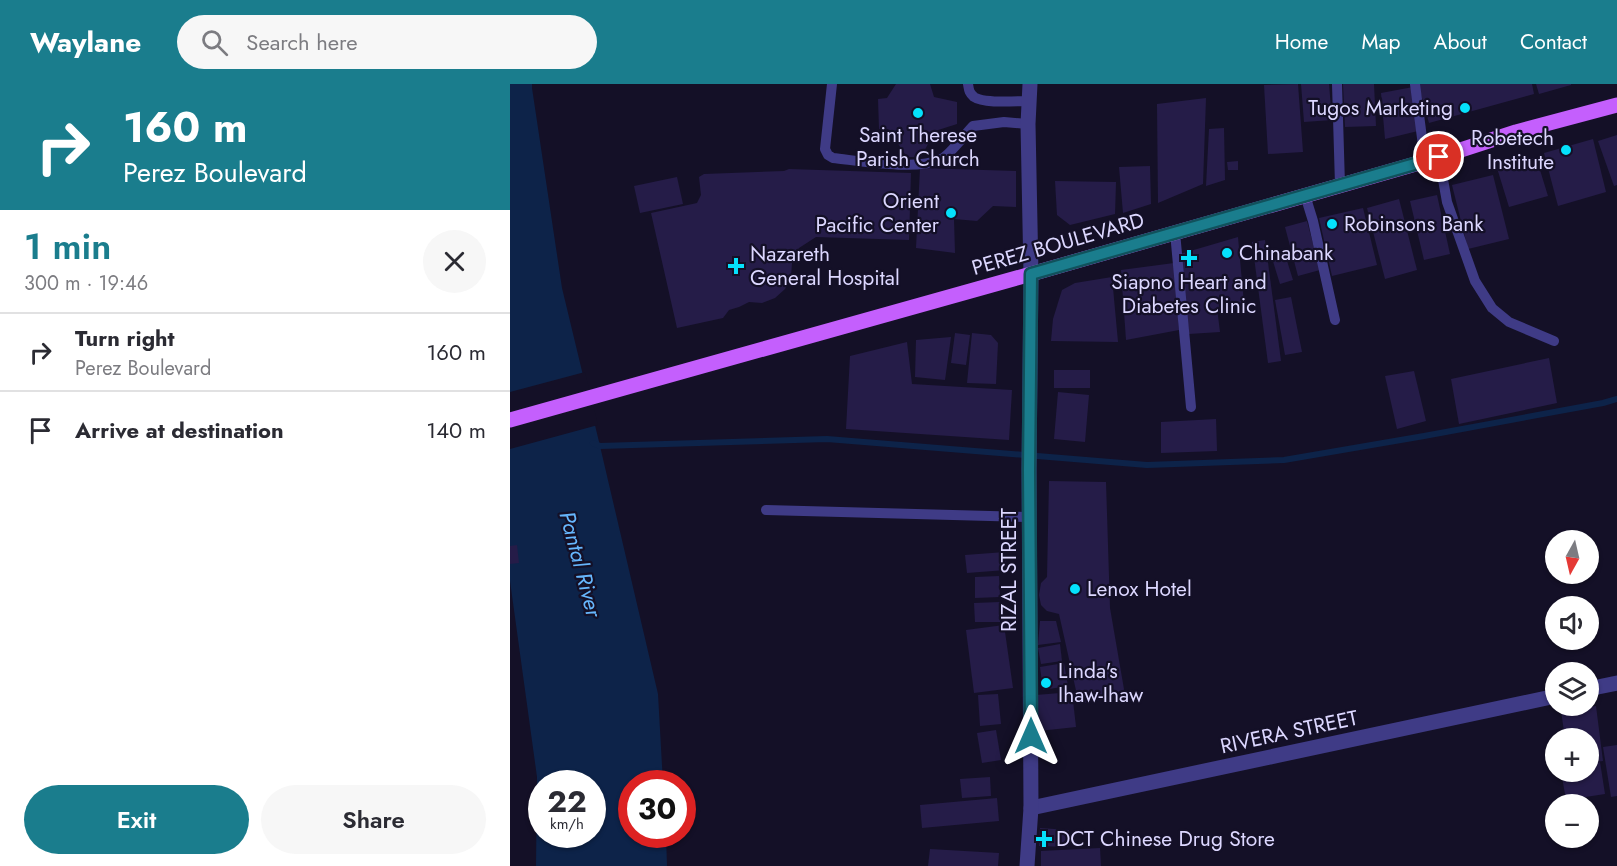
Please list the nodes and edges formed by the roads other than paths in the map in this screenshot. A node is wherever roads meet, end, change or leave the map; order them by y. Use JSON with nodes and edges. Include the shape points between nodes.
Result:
{"nodes":[{"id":1,"x":832,"y":84,"type":"edge"},
{"id":2,"x":968,"y":84,"type":"edge"},
{"id":3,"x":1030,"y":84,"type":"edge"},
{"id":4,"x":1337,"y":84,"type":"edge"},
{"id":5,"x":1415,"y":84,"type":"edge"},
{"id":6,"x":1029,"y":101,"type":"junction"},
{"id":7,"x":1617,"y":105,"type":"edge"},
{"id":8,"x":1028,"y":124,"type":"junction"},
{"id":9,"x":1432,"y":159,"type":"junction"},
{"id":10,"x":1340,"y":185,"type":"junction"},
{"id":11,"x":1305,"y":195,"type":"junction"},
{"id":12,"x":1175,"y":232,"type":"junction"},
{"id":13,"x":1031,"y":274,"type":"junction"},
{"id":14,"x":1335,"y":320,"type":"dead end"},
{"id":15,"x":1554,"y":341,"type":"dead end"},
{"id":16,"x":1191,"y":407,"type":"dead end"},
{"id":17,"x":510,"y":420,"type":"edge"},
{"id":18,"x":766,"y":510,"type":"dead end"},
{"id":19,"x":1029,"y":517,"type":"junction"},
{"id":20,"x":1617,"y":683,"type":"edge"},
{"id":21,"x":1599,"y":687,"type":"edge"},
{"id":22,"x":1545,"y":698,"type":"edge"},
{"id":23,"x":1031,"y":808,"type":"junction"},
{"id":24,"x":1028,"y":866,"type":"edge"}],
"edges":[{"from":1,"to":8,"type":"lane","via":[[825,149],[833,158],[928,164],[943,159],[973,126]]},
{"from":2,"to":6,"type":"lane","via":[[976,99]]},
{"from":3,"to":6,"type":"street","name":"RIZAL STREET"},
{"from":4,"to":10,"type":"lane"},
{"from":5,"to":9,"type":"lane"},
{"from":6,"to":8,"type":"street","name":"RIZAL STREET"},
{"from":7,"to":9,"type":"main road","name":"PEREZ BOULEVARD"},
{"from":8,"to":13,"type":"street","name":"RIZAL STREET"},
{"from":9,"to":10,"type":"main road","name":"PEREZ BOULEVARD"},
{"from":9,"to":15,"type":"lane","via":[[1475,280],[1492,308],[1509,322]]},
{"from":10,"to":11,"type":"main road","name":"PEREZ BOULEVARD"},
{"from":11,"to":12,"type":"main road","name":"PEREZ BOULEVARD"},
{"from":11,"to":14,"type":"lane"},
{"from":12,"to":13,"type":"main road","name":"PEREZ BOULEVARD"},
{"from":12,"to":16,"type":"lane"},
{"from":13,"to":17,"type":"main road","name":"PEREZ BOULEVARD"},
{"from":13,"to":19,"type":"street","name":"RIZAL STREET"},
{"from":18,"to":19,"type":"lane"},
{"from":19,"to":23,"type":"street","name":"RIZAL STREET"},
{"from":20,"to":21,"type":"street"},
{"from":22,"to":23,"type":"street","name":"RIVERA STREET"},
{"from":23,"to":24,"type":"street","name":"RIZAL STREET"}]}
